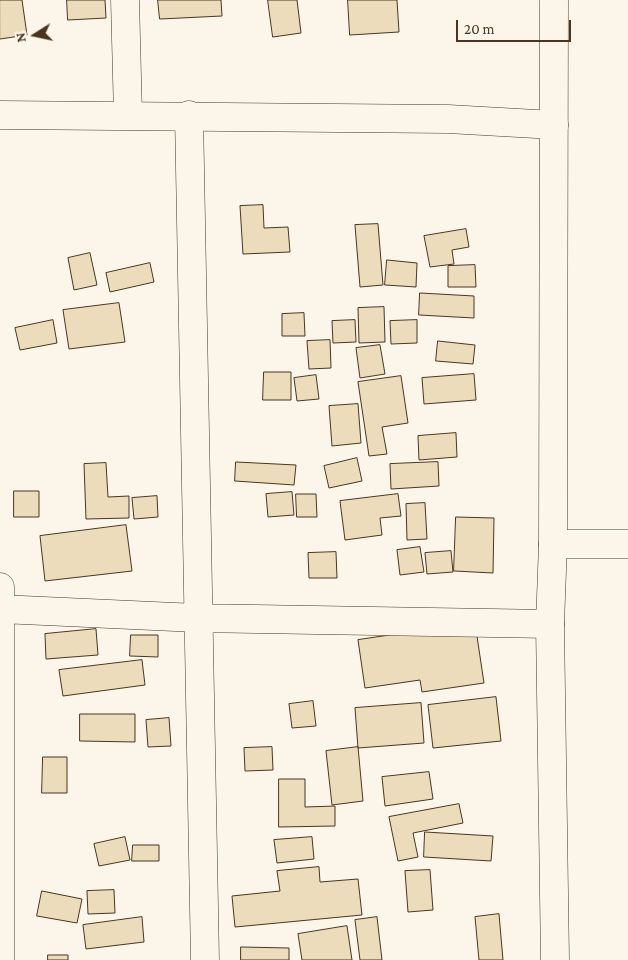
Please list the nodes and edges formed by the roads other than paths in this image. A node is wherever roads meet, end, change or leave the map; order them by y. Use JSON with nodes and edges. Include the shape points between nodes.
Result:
{"nodes":[{"id":1,"x":125,"y":0,"type":"edge"},
{"id":2,"x":554,"y":0,"type":"edge"},
{"id":3,"x":0,"y":115,"type":"edge"},
{"id":4,"x":128,"y":115,"type":"junction"},
{"id":5,"x":189,"y":115,"type":"junction"},
{"id":6,"x":554,"y":125,"type":"junction"},
{"id":7,"x":553,"y":544,"type":"junction"},
{"id":8,"x":628,"y":544,"type":"edge"},
{"id":9,"x":0,"y":587,"type":"edge"},
{"id":10,"x":0,"y":610,"type":"edge"},
{"id":11,"x":197,"y":618,"type":"junction"},
{"id":12,"x":550,"y":624,"type":"junction"},
{"id":13,"x":0,"y":960,"type":"edge"},
{"id":14,"x":205,"y":960,"type":"edge"},
{"id":15,"x":555,"y":960,"type":"edge"}],
"edges":[{"from":1,"to":4,"type":"street"},
{"from":2,"to":6,"type":"street"},
{"from":3,"to":4,"type":"street"},
{"from":4,"to":5,"type":"street"},
{"from":5,"to":6,"type":"street"},
{"from":5,"to":11,"type":"street"},
{"from":6,"to":7,"type":"street"},
{"from":7,"to":8,"type":"street"},
{"from":7,"to":12,"type":"street"},
{"from":9,"to":10,"type":"street"},
{"from":10,"to":11,"type":"street"},
{"from":10,"to":13,"type":"street"},
{"from":11,"to":12,"type":"street"},
{"from":11,"to":14,"type":"street"},
{"from":12,"to":15,"type":"street"}]}
